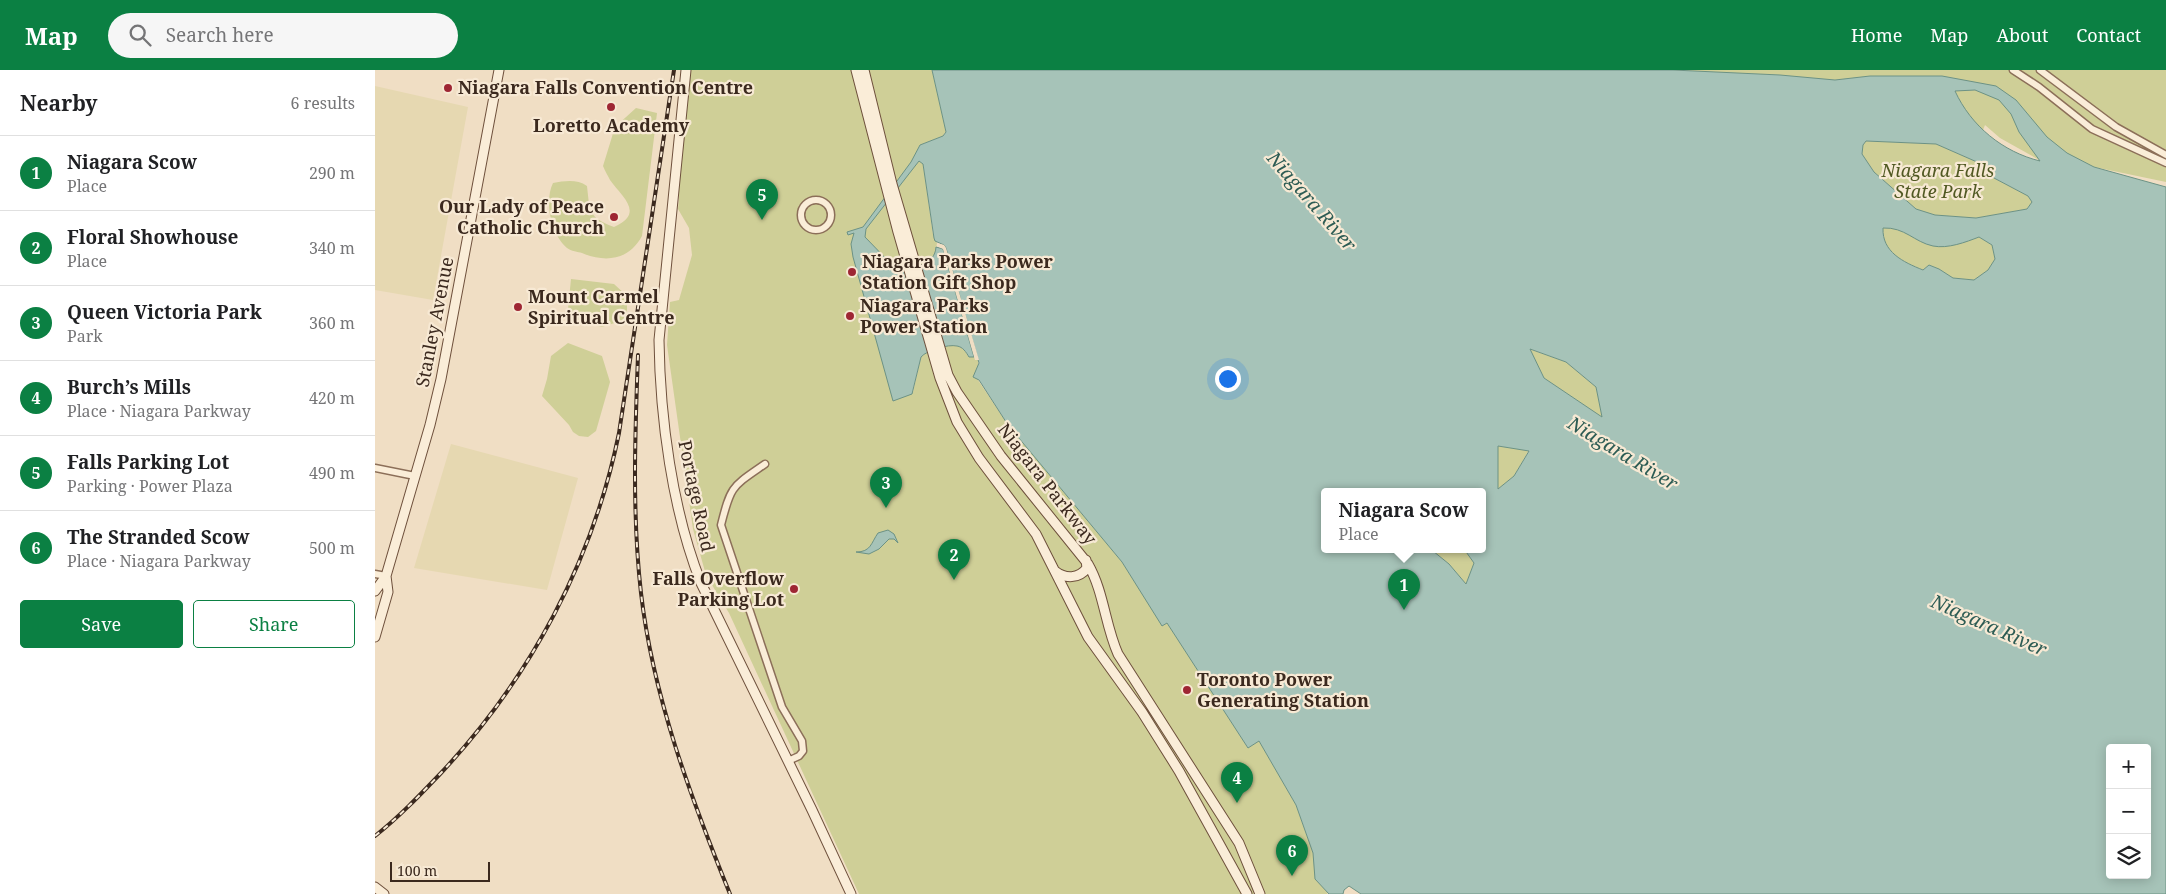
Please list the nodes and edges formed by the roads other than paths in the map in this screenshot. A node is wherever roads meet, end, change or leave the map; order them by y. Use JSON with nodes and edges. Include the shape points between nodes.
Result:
{"nodes":[{"id":1,"x":499,"y":70,"type":"edge"},
{"id":2,"x":686,"y":70,"type":"edge"},
{"id":3,"x":856,"y":70,"type":"edge"},
{"id":4,"x":864,"y":70,"type":"edge"},
{"id":5,"x":2013,"y":70,"type":"edge"},
{"id":6,"x":2041,"y":70,"type":"edge"},
{"id":7,"x":2166,"y":155,"type":"edge"},
{"id":8,"x":2166,"y":163,"type":"edge"},
{"id":9,"x":890,"y":193,"type":"junction"},
{"id":10,"x":802,"y":218,"type":"joint"},
{"id":11,"x":936,"y":352,"type":"junction"},
{"id":12,"x":765,"y":464,"type":"dead end"},
{"id":13,"x":375,"y":468,"type":"edge"},
{"id":14,"x":415,"y":476,"type":"junction"},
{"id":15,"x":1086,"y":560,"type":"junction"},
{"id":16,"x":1054,"y":569,"type":"junction"},
{"id":17,"x":375,"y":574,"type":"edge"},
{"id":18,"x":386,"y":576,"type":"junction"},
{"id":19,"x":375,"y":591,"type":"edge"},
{"id":20,"x":375,"y":636,"type":"edge"},
{"id":21,"x":788,"y":761,"type":"junction"},
{"id":22,"x":836,"y":861,"type":"junction"},
{"id":23,"x":375,"y":887,"type":"edge"},
{"id":24,"x":384,"y":894,"type":"edge"},
{"id":25,"x":851,"y":894,"type":"edge"},
{"id":26,"x":856,"y":894,"type":"edge"},
{"id":27,"x":1247,"y":894,"type":"edge"},
{"id":28,"x":1260,"y":894,"type":"edge"}],
"edges":[{"from":1,"to":14,"type":"main road","name":"Stanley Avenue","via":[[441,380]]},
{"from":2,"to":21,"type":"main road","name":"Portage Road","via":[[659,340],[659,384],[688,550],[717,619]]},
{"from":3,"to":9,"type":"main road","name":"Niagara Parkway"},
{"from":4,"to":9,"type":"main road","name":"Niagara Parkway"},
{"from":5,"to":8,"type":"street","via":[[2092,129]]},
{"from":6,"to":7,"type":"street","via":[[2117,127]]},
{"from":9,"to":11,"type":"main road","name":"Niagara Parkway"},
{"from":10,"to":10,"type":"street","via":[[807,226],[820,229],[828,223],[830,209],[819,200],[810,202],[803,208]]},
{"from":11,"to":15,"type":"main road","name":"Niagara Parkway","via":[[953,385],[1001,456]]},
{"from":11,"to":16,"type":"main road","name":"Niagara Parkway","via":[[949,403],[963,434],[1029,525]]},
{"from":12,"to":21,"type":"street","via":[[737,484],[729,495],[721,525],[782,707],[802,741],[803,750],[799,756]]},
{"from":13,"to":14,"type":"street"},
{"from":14,"to":18,"type":"main road","name":"Stanley Avenue"},
{"from":15,"to":16,"type":"main road","via":[[1087,567],[1080,575],[1062,576]]},
{"from":15,"to":28,"type":"main road","name":"Niagara Parkway","via":[[1098,584],[1118,654],[1239,843]]},
{"from":16,"to":27,"type":"main road","name":"Niagara Parkway","via":[[1088,637],[1165,749],[1206,816]]},
{"from":17,"to":18,"type":"street"},
{"from":18,"to":19,"type":"main road","name":"Stanley Avenue"},
{"from":18,"to":20,"type":"main road","name":"Stanley Avenue","via":[[388,592]]},
{"from":21,"to":22,"type":"main road","name":"Portage Road"},
{"from":22,"to":25,"type":"main road","name":"Portage Road"},
{"from":22,"to":26,"type":"main road"},
{"from":23,"to":24,"type":"main road"}]}
